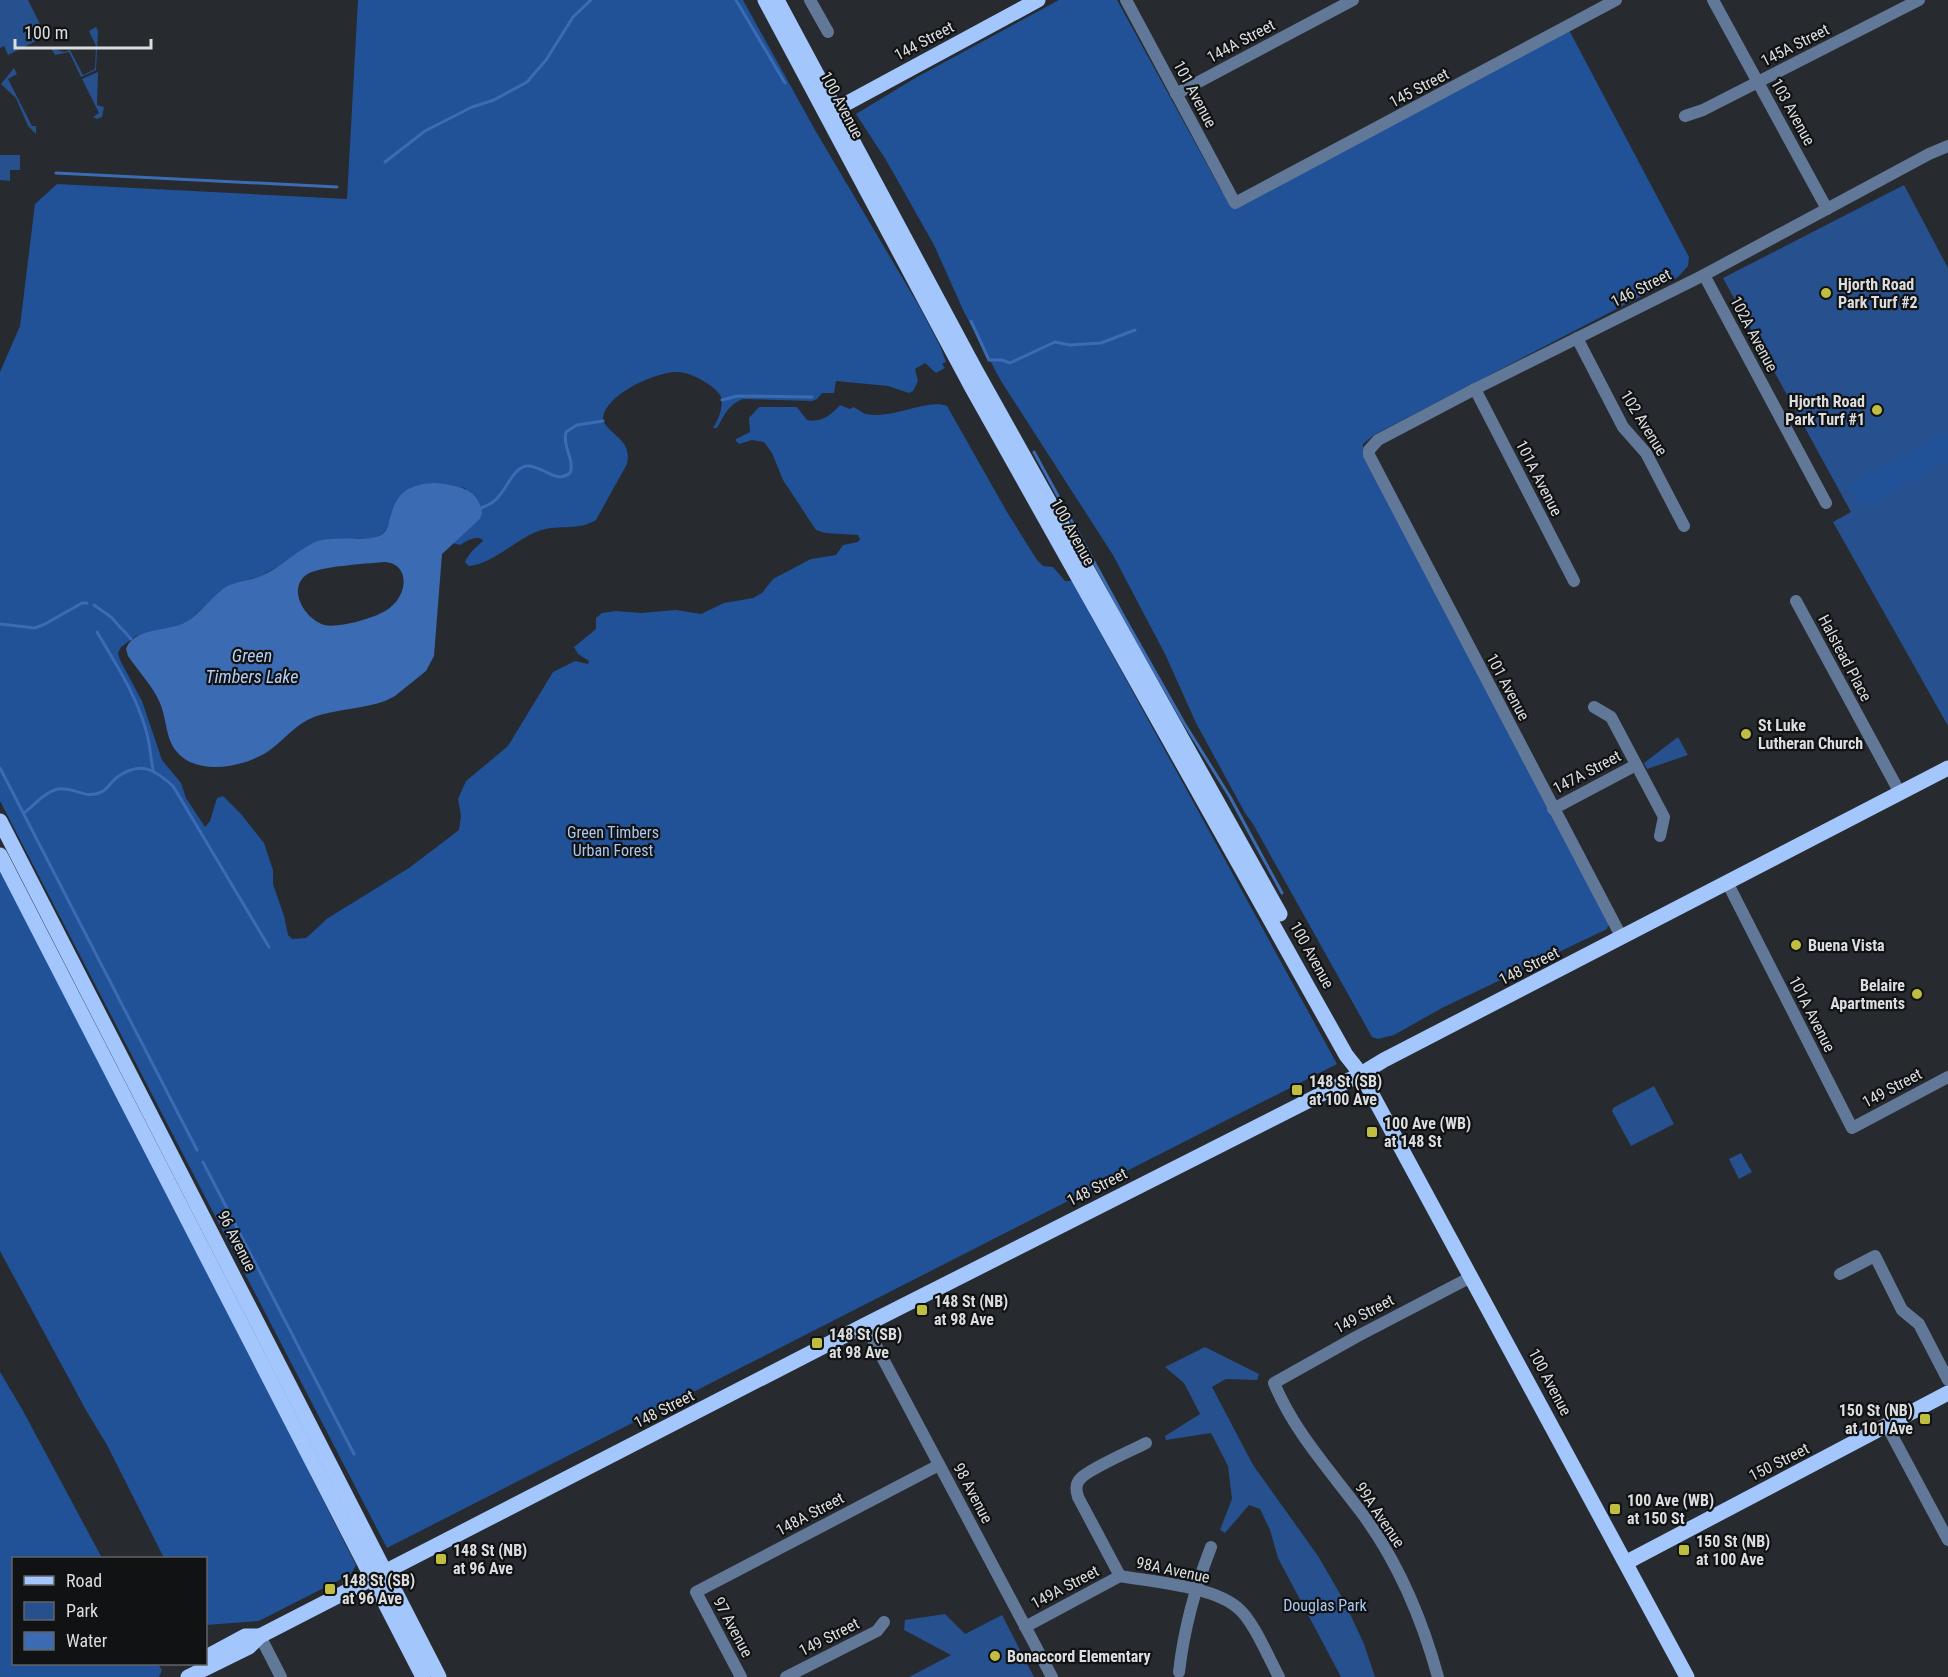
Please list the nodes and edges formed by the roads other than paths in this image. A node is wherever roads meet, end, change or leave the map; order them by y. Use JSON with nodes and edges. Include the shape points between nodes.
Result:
{"nodes":[{"id":1,"x":765,"y":0,"type":"edge"},
{"id":2,"x":777,"y":0,"type":"edge"},
{"id":3,"x":810,"y":0,"type":"edge"},
{"id":4,"x":1038,"y":0,"type":"edge"},
{"id":5,"x":1125,"y":0,"type":"edge"},
{"id":6,"x":1353,"y":0,"type":"edge"},
{"id":7,"x":1616,"y":0,"type":"edge"},
{"id":8,"x":1713,"y":0,"type":"edge"},
{"id":9,"x":1918,"y":0,"type":"edge"},
{"id":10,"x":828,"y":32,"type":"dead end"},
{"id":11,"x":1758,"y":82,"type":"junction"},
{"id":12,"x":1176,"y":94,"type":"junction"},
{"id":13,"x":831,"y":112,"type":"junction"},
{"id":14,"x":1685,"y":116,"type":"dead end"},
{"id":15,"x":1948,"y":141,"type":"edge"},
{"id":16,"x":1948,"y":146,"type":"edge"},
{"id":17,"x":1929,"y":154,"type":"junction"},
{"id":18,"x":1235,"y":203,"type":"joint"},
{"id":19,"x":1827,"y":208,"type":"junction"},
{"id":20,"x":1704,"y":275,"type":"junction"},
{"id":21,"x":1577,"y":338,"type":"junction"},
{"id":22,"x":1475,"y":389,"type":"junction"},
{"id":23,"x":1369,"y":450,"type":"joint"},
{"id":24,"x":1826,"y":503,"type":"dead end"},
{"id":25,"x":1684,"y":526,"type":"dead end"},
{"id":26,"x":1574,"y":582,"type":"dead end"},
{"id":27,"x":1796,"y":601,"type":"dead end"},
{"id":28,"x":1594,"y":707,"type":"dead end"},
{"id":29,"x":1636,"y":765,"type":"junction"},
{"id":30,"x":1948,"y":768,"type":"edge"},
{"id":31,"x":1900,"y":793,"type":"junction"},
{"id":32,"x":1553,"y":809,"type":"junction"},
{"id":33,"x":0,"y":822,"type":"edge"},
{"id":34,"x":1660,"y":836,"type":"dead end"},
{"id":35,"x":0,"y":855,"type":"edge"},
{"id":36,"x":1727,"y":882,"type":"junction"},
{"id":37,"x":1622,"y":938,"type":"junction"},
{"id":38,"x":1361,"y":1074,"type":"junction"},
{"id":39,"x":1948,"y":1077,"type":"edge"},
{"id":40,"x":1852,"y":1128,"type":"joint"},
{"id":41,"x":1840,"y":1274,"type":"dead end"},
{"id":42,"x":1471,"y":1277,"type":"junction"},
{"id":43,"x":865,"y":1325,"type":"junction"},
{"id":44,"x":1948,"y":1380,"type":"edge"},
{"id":45,"x":1274,"y":1383,"type":"joint"},
{"id":46,"x":1948,"y":1393,"type":"edge"},
{"id":47,"x":1887,"y":1426,"type":"junction"},
{"id":48,"x":1146,"y":1443,"type":"dead end"},
{"id":49,"x":939,"y":1465,"type":"junction"},
{"id":50,"x":1948,"y":1540,"type":"edge"},
{"id":51,"x":1210,"y":1547,"type":"dead end"},
{"id":52,"x":1627,"y":1562,"type":"junction"},
{"id":53,"x":378,"y":1575,"type":"junction"},
{"id":54,"x":1120,"y":1576,"type":"junction"},
{"id":55,"x":1195,"y":1589,"type":"junction"},
{"id":56,"x":696,"y":1592,"type":"joint"},
{"id":57,"x":884,"y":1622,"type":"dead end"},
{"id":58,"x":1025,"y":1627,"type":"junction"},
{"id":59,"x":260,"y":1636,"type":"junction"},
{"id":60,"x":207,"y":1656,"type":"edge"},
{"id":61,"x":192,"y":1665,"type":"edge"},
{"id":62,"x":1179,"y":1672,"type":"dead end"},
{"id":63,"x":180,"y":1677,"type":"edge"},
{"id":64,"x":188,"y":1677,"type":"edge"},
{"id":65,"x":281,"y":1677,"type":"edge"},
{"id":66,"x":423,"y":1677,"type":"edge"},
{"id":67,"x":440,"y":1677,"type":"edge"},
{"id":68,"x":741,"y":1677,"type":"edge"},
{"id":69,"x":786,"y":1677,"type":"edge"},
{"id":70,"x":1052,"y":1677,"type":"edge"},
{"id":71,"x":1279,"y":1677,"type":"edge"},
{"id":72,"x":1438,"y":1677,"type":"edge"},
{"id":73,"x":1687,"y":1677,"type":"edge"}],
"edges":[{"from":1,"to":13,"type":"main road","name":"100 Avenue"},
{"from":2,"to":13,"type":"main road","name":"100 Avenue"},
{"from":3,"to":10,"type":"street"},
{"from":4,"to":13,"type":"main road","name":"144 Street"},
{"from":5,"to":12,"type":"street","name":"101 Avenue"},
{"from":6,"to":12,"type":"street","name":"144A Street"},
{"from":7,"to":18,"type":"street","name":"145 Street"},
{"from":8,"to":11,"type":"street","name":"103 Avenue"},
{"from":9,"to":11,"type":"street","name":"145A Street"},
{"from":11,"to":14,"type":"street","name":"145A Street"},
{"from":11,"to":19,"type":"street","name":"103 Avenue"},
{"from":12,"to":18,"type":"street","name":"101 Avenue"},
{"from":13,"to":38,"type":"main road","name":"100 Avenue","via":[[1355,1050]]},
{"from":15,"to":17,"type":"street","name":"146 Street"},
{"from":16,"to":17,"type":"street","name":"146 Street"},
{"from":17,"to":19,"type":"street","name":"146 Street"},
{"from":19,"to":20,"type":"street","name":"146 Street"},
{"from":20,"to":21,"type":"street","name":"146 Street"},
{"from":20,"to":24,"type":"street","name":"102A Avenue"},
{"from":21,"to":22,"type":"street","name":"146 Street"},
{"from":21,"to":25,"type":"street","name":"102 Avenue","via":[[1623,427],[1646,453]]},
{"from":22,"to":23,"type":"street","name":"146 Street","via":[[1378,440]]},
{"from":22,"to":26,"type":"street","name":"101A Avenue"},
{"from":23,"to":32,"type":"street","name":"101 Avenue"},
{"from":27,"to":31,"type":"street","name":"Halstead Place"},
{"from":28,"to":29,"type":"street","via":[[1611,717]]},
{"from":29,"to":32,"type":"street","name":"147A Street"},
{"from":29,"to":34,"type":"street","via":[[1664,817]]},
{"from":30,"to":31,"type":"main road","name":"148 Street"},
{"from":31,"to":36,"type":"main road","name":"148 Street"},
{"from":32,"to":37,"type":"street","name":"101 Avenue"},
{"from":33,"to":53,"type":"main road","name":"96 Avenue","via":[[285,1374]]},
{"from":35,"to":53,"type":"main road","name":"96 Avenue"},
{"from":36,"to":37,"type":"main road","name":"148 Street"},
{"from":36,"to":40,"type":"street","name":"101A Avenue"},
{"from":37,"to":38,"type":"main road","name":"148 Street"},
{"from":38,"to":42,"type":"main road","name":"100 Avenue"},
{"from":38,"to":43,"type":"main road","name":"148 Street"},
{"from":39,"to":40,"type":"street","name":"149 Street"},
{"from":41,"to":44,"type":"street","via":[[1875,1256],[1902,1310],[1919,1324]]},
{"from":42,"to":45,"type":"street","name":"149 Street"},
{"from":42,"to":52,"type":"main road","name":"100 Avenue"},
{"from":43,"to":49,"type":"street","name":"98 Avenue"},
{"from":43,"to":53,"type":"main road","name":"148 Street"},
{"from":45,"to":72,"type":"street","name":"99A Avenue","via":[[1306,1443],[1379,1537],[1420,1620]]},
{"from":46,"to":47,"type":"main road","name":"150 Street"},
{"from":47,"to":50,"type":"street"},
{"from":47,"to":52,"type":"main road","name":"150 Street"},
{"from":48,"to":54,"type":"street","name":"98A Avenue","via":[[1087,1474],[1077,1484],[1078,1497]]},
{"from":49,"to":56,"type":"street","name":"148A Street"},
{"from":49,"to":58,"type":"street","name":"98 Avenue"},
{"from":51,"to":55,"type":"street"},
{"from":52,"to":73,"type":"main road","name":"100 Avenue"},
{"from":53,"to":59,"type":"main road","name":"148 Street"},
{"from":53,"to":66,"type":"main road","name":"96 Avenue"},
{"from":53,"to":67,"type":"main road","name":"96 Avenue"},
{"from":54,"to":55,"type":"street","name":"98A Avenue"},
{"from":54,"to":58,"type":"street","name":"149A Street"},
{"from":55,"to":62,"type":"street"},
{"from":55,"to":71,"type":"street","name":"98A Avenue","via":[[1240,1610]]},
{"from":56,"to":68,"type":"street","name":"97 Avenue"},
{"from":57,"to":69,"type":"street","name":"149 Street","via":[[877,1631]]},
{"from":58,"to":70,"type":"street","name":"98 Avenue"},
{"from":59,"to":60,"type":"main road","name":"148 Street","via":[[245,1636]]},
{"from":59,"to":64,"type":"main road","name":"148 Street","via":[[249,1647]]},
{"from":59,"to":65,"type":"street"},
{"from":61,"to":63,"type":"main road"}]}
